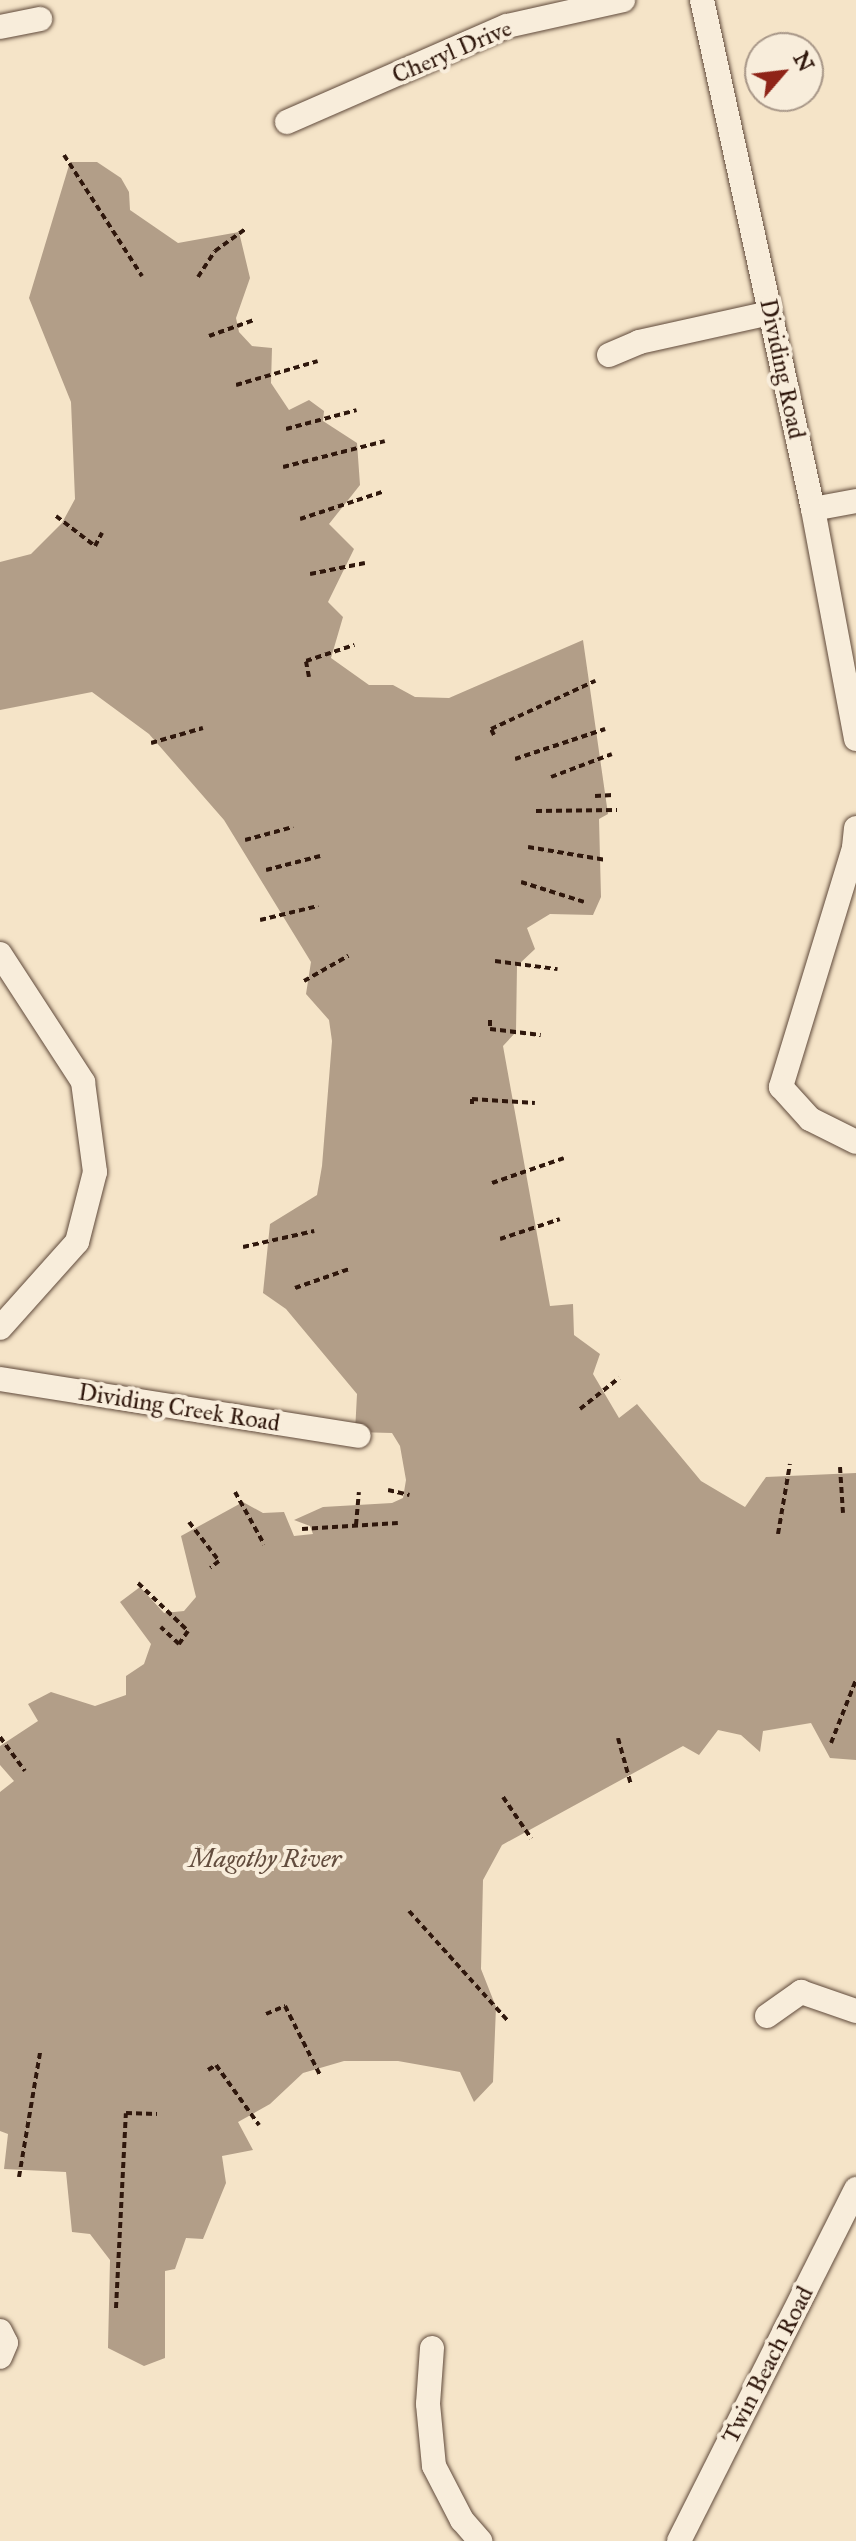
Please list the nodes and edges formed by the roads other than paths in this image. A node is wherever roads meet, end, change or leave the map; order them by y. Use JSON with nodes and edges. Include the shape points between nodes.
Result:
{"nodes":[{"id":1,"x":623,"y":0,"type":"edge"},
{"id":2,"x":702,"y":0,"type":"edge"},
{"id":3,"x":40,"y":19,"type":"dead end"},
{"id":4,"x":0,"y":27,"type":"edge"},
{"id":5,"x":287,"y":122,"type":"dead end"},
{"id":6,"x":770,"y":313,"type":"junction"},
{"id":7,"x":609,"y":355,"type":"dead end"},
{"id":8,"x":856,"y":501,"type":"edge"},
{"id":9,"x":813,"y":509,"type":"junction"},
{"id":10,"x":856,"y":739,"type":"edge"},
{"id":11,"x":856,"y":828,"type":"edge"},
{"id":12,"x":0,"y":954,"type":"edge"},
{"id":13,"x":856,"y":1142,"type":"edge"},
{"id":14,"x":0,"y":1328,"type":"edge"},
{"id":15,"x":0,"y":1379,"type":"edge"},
{"id":16,"x":358,"y":1436,"type":"dead end"},
{"id":17,"x":856,"y":2011,"type":"edge"},
{"id":18,"x":767,"y":2016,"type":"dead end"},
{"id":19,"x":856,"y":2189,"type":"edge"},
{"id":20,"x":0,"y":2331,"type":"edge"},
{"id":21,"x":432,"y":2348,"type":"dead end"},
{"id":22,"x":0,"y":2357,"type":"edge"},
{"id":23,"x":480,"y":2541,"type":"edge"},
{"id":24,"x":679,"y":2541,"type":"edge"}],
"edges":[{"from":1,"to":5,"type":"street","name":"Cheryl Drive","via":[[507,26]]},
{"from":2,"to":6,"type":"street","name":"Dividing Road"},
{"from":3,"to":4,"type":"street"},
{"from":6,"to":7,"type":"street","via":[[639,342]]},
{"from":6,"to":9,"type":"street","name":"Dividing Road"},
{"from":8,"to":9,"type":"street"},
{"from":9,"to":10,"type":"street","name":"Dividing Road"},
{"from":11,"to":13,"type":"street","via":[[781,1087],[810,1119]]},
{"from":12,"to":14,"type":"street","via":[[83,1082],[95,1172],[77,1242]]},
{"from":15,"to":16,"type":"street","name":"Dividing Creek Road"},
{"from":17,"to":18,"type":"street","via":[[801,1992]]},
{"from":19,"to":24,"type":"street","name":"Twin Beach Road"},
{"from":20,"to":22,"type":"street","via":[[6,2343]]},
{"from":21,"to":23,"type":"street","via":[[428,2404],[434,2466]]}]}
